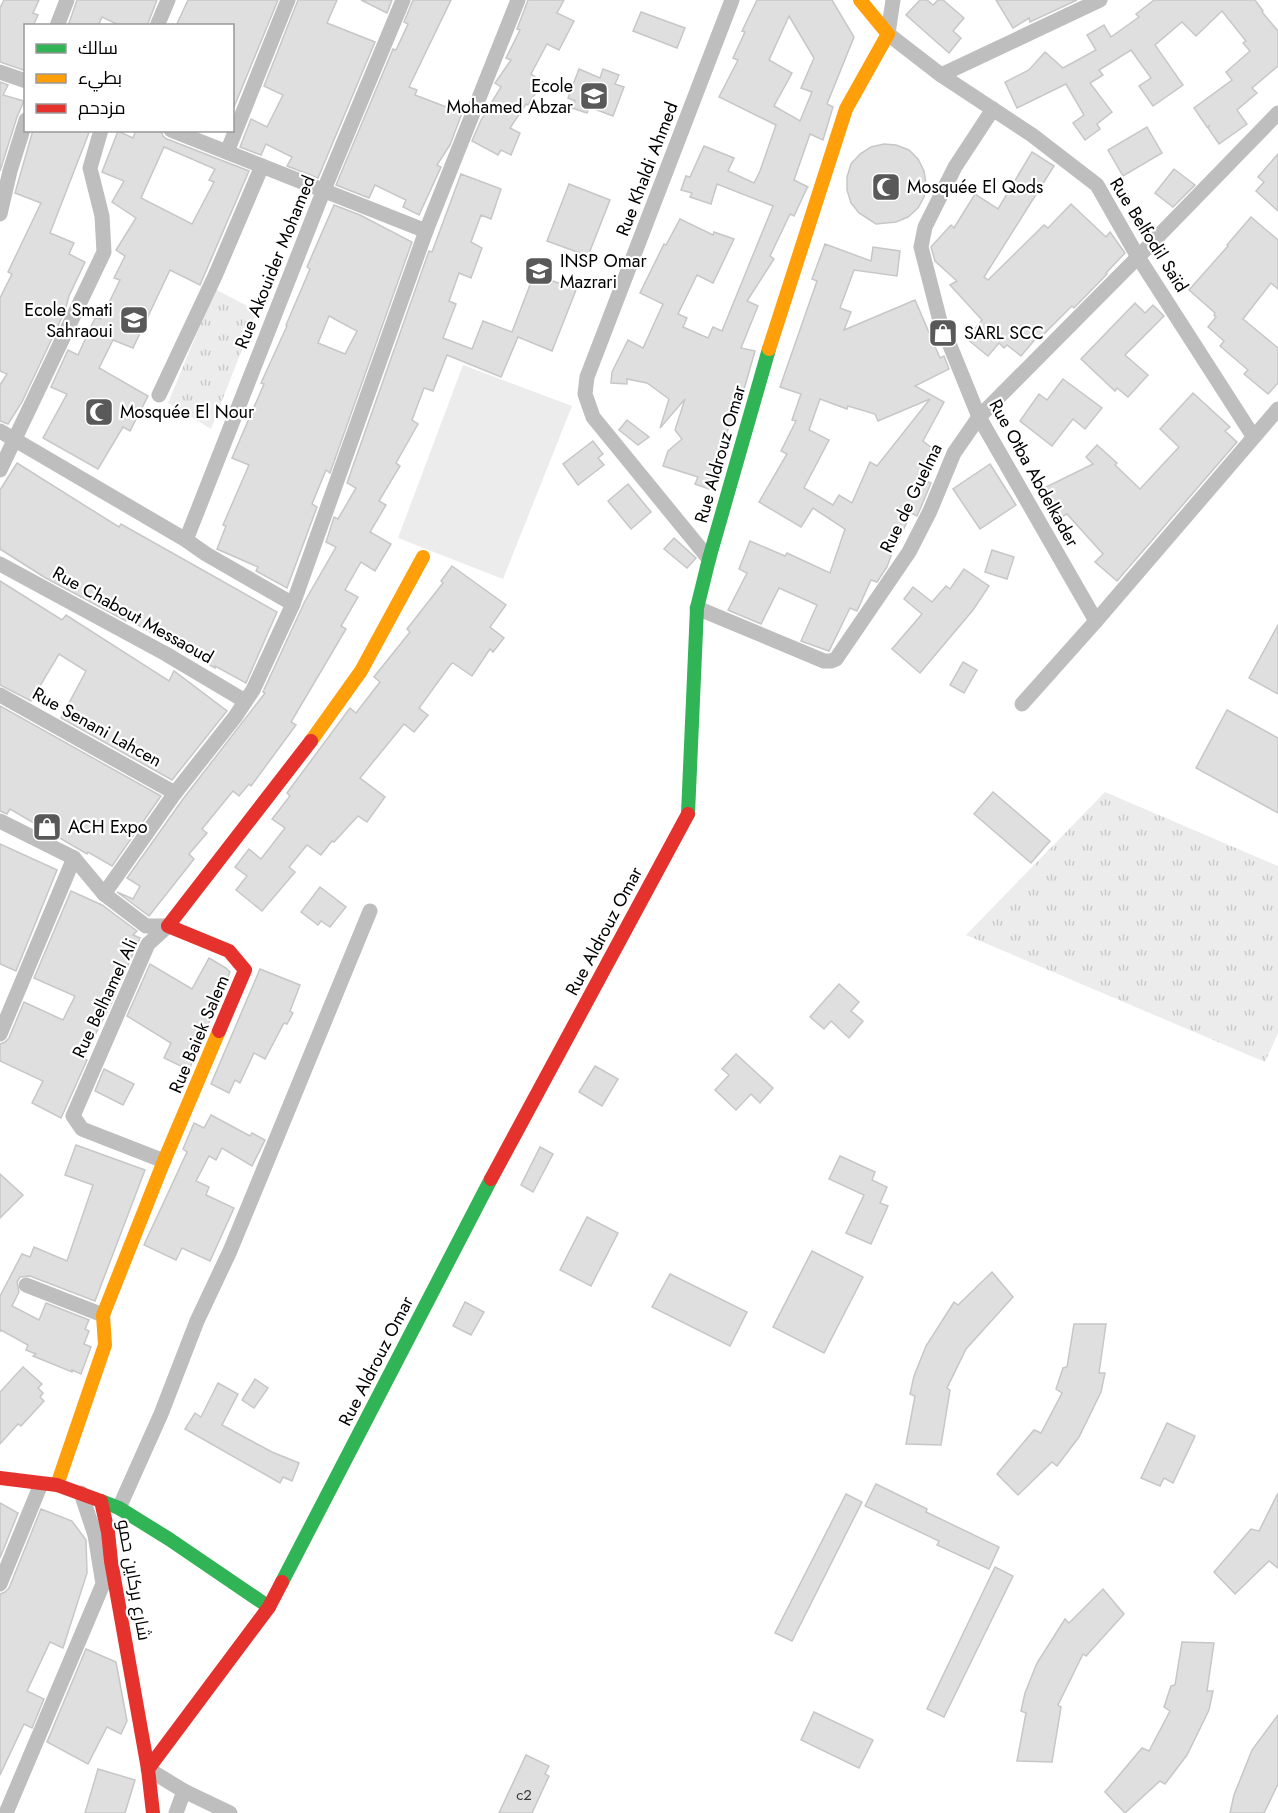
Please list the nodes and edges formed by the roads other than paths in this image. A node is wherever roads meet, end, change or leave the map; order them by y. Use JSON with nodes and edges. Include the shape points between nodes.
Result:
{"nodes":[{"id":1,"x":67,"y":0,"type":"edge"},
{"id":2,"x":168,"y":0,"type":"edge"},
{"id":3,"x":288,"y":0,"type":"edge"},
{"id":4,"x":403,"y":0,"type":"edge"},
{"id":5,"x":518,"y":0,"type":"edge"},
{"id":6,"x":732,"y":0,"type":"edge"},
{"id":7,"x":860,"y":0,"type":"edge"},
{"id":8,"x":892,"y":0,"type":"edge"},
{"id":9,"x":1100,"y":0,"type":"edge"},
{"id":10,"x":58,"y":24,"type":"edge"},
{"id":11,"x":158,"y":24,"type":"edge"},
{"id":12,"x":888,"y":34,"type":"junction"},
{"id":13,"x":0,"y":72,"type":"edge"},
{"id":14,"x":940,"y":75,"type":"junction"},
{"id":15,"x":24,"y":80,"type":"edge"},
{"id":16,"x":993,"y":110,"type":"junction"},
{"id":17,"x":1278,"y":113,"type":"edge"},
{"id":18,"x":24,"y":126,"type":"edge"},
{"id":19,"x":100,"y":132,"type":"edge"},
{"id":20,"x":176,"y":132,"type":"edge"},
{"id":21,"x":227,"y":152,"type":"junction"},
{"id":22,"x":262,"y":166,"type":"junction"},
{"id":23,"x":323,"y":192,"type":"junction"},
{"id":24,"x":0,"y":214,"type":"edge"},
{"id":25,"x":426,"y":231,"type":"junction"},
{"id":26,"x":1138,"y":257,"type":"junction"},
{"id":27,"x":159,"y":395,"type":"dead end"},
{"id":28,"x":1278,"y":409,"type":"edge"},
{"id":29,"x":978,"y":417,"type":"junction"},
{"id":30,"x":0,"y":431,"type":"edge"},
{"id":31,"x":1253,"y":436,"type":"junction"},
{"id":32,"x":16,"y":439,"type":"junction"},
{"id":33,"x":0,"y":470,"type":"edge"},
{"id":34,"x":186,"y":540,"type":"junction"},
{"id":35,"x":423,"y":557,"type":"dead end"},
{"id":36,"x":709,"y":559,"type":"junction"},
{"id":37,"x":0,"y":564,"type":"edge"},
{"id":38,"x":292,"y":604,"type":"junction"},
{"id":39,"x":698,"y":608,"type":"junction"},
{"id":40,"x":1096,"y":621,"type":"junction"},
{"id":41,"x":0,"y":695,"type":"edge"},
{"id":42,"x":245,"y":701,"type":"junction"},
{"id":43,"x":1022,"y":704,"type":"dead end"},
{"id":44,"x":175,"y":793,"type":"junction"},
{"id":45,"x":0,"y":820,"type":"edge"},
{"id":46,"x":74,"y":858,"type":"junction"},
{"id":47,"x":104,"y":894,"type":"junction"},
{"id":48,"x":370,"y":911,"type":"dead end"},
{"id":49,"x":168,"y":926,"type":"junction"},
{"id":50,"x":0,"y":1034,"type":"edge"},
{"id":51,"x":164,"y":1161,"type":"junction"},
{"id":52,"x":26,"y":1285,"type":"dead end"},
{"id":53,"x":103,"y":1315,"type":"junction"},
{"id":54,"x":0,"y":1478,"type":"edge"},
{"id":55,"x":41,"y":1484,"type":"junction"},
{"id":56,"x":57,"y":1485,"type":"junction"},
{"id":57,"x":81,"y":1493,"type":"junction"},
{"id":58,"x":101,"y":1501,"type":"junction"},
{"id":59,"x":119,"y":1508,"type":"junction"},
{"id":60,"x":111,"y":1561,"type":"junction"},
{"id":61,"x":0,"y":1584,"type":"edge"},
{"id":62,"x":102,"y":1584,"type":"junction"},
{"id":63,"x":269,"y":1607,"type":"junction"},
{"id":64,"x":148,"y":1769,"type":"junction"},
{"id":65,"x":184,"y":1791,"type":"junction"},
{"id":66,"x":6,"y":1813,"type":"edge"},
{"id":67,"x":153,"y":1813,"type":"edge"},
{"id":68,"x":176,"y":1813,"type":"edge"},
{"id":69,"x":230,"y":1813,"type":"edge"}],
"edges":[{"from":1,"to":10,"type":"street"},
{"from":2,"to":11,"type":"street"},
{"from":3,"to":21,"type":"street"},
{"from":4,"to":23,"type":"street","name":"Rue Akouider Mohamed"},
{"from":5,"to":25,"type":"street"},
{"from":6,"to":36,"type":"street","name":"Rue Khaldi Ahmed","via":[[587,377],[585,394],[593,417]]},
{"from":7,"to":12,"type":"street"},
{"from":8,"to":12,"type":"street"},
{"from":9,"to":14,"type":"street"},
{"from":12,"to":14,"type":"street","name":"Rue Belfodil Saïd"},
{"from":12,"to":36,"type":"street","name":"Rue Aldrouz Omar","via":[[846,109],[758,384]]},
{"from":13,"to":15,"type":"street"},
{"from":14,"to":16,"type":"street","name":"Rue Belfodil Saïd"},
{"from":16,"to":26,"type":"street","name":"Rue Belfodil Saïd","via":[[1097,185]]},
{"from":16,"to":29,"type":"street","name":"Rue Otba Abdelkader","via":[[955,167],[926,227],[921,247],[940,321]]},
{"from":17,"to":26,"type":"street","name":"Rue de Guelma"},
{"from":18,"to":24,"type":"street"},
{"from":19,"to":32,"type":"street","via":[[90,168],[102,216],[104,252]]},
{"from":20,"to":21,"type":"street"},
{"from":21,"to":22,"type":"street"},
{"from":22,"to":23,"type":"street"},
{"from":22,"to":27,"type":"street"},
{"from":23,"to":25,"type":"street"},
{"from":23,"to":34,"type":"street","name":"Rue Akouider Mohamed"},
{"from":25,"to":38,"type":"street"},
{"from":26,"to":29,"type":"street","name":"Rue de Guelma"},
{"from":26,"to":31,"type":"street","name":"Rue Belfodil Saïd"},
{"from":28,"to":31,"type":"street"},
{"from":29,"to":39,"type":"street","name":"Rue de Guelma","via":[[954,453],[909,552],[831,662]]},
{"from":29,"to":40,"type":"street","name":"Rue Otba Abdelkader"},
{"from":30,"to":32,"type":"street"},
{"from":31,"to":40,"type":"street"},
{"from":32,"to":33,"type":"street"},
{"from":32,"to":34,"type":"street"},
{"from":34,"to":38,"type":"street"},
{"from":35,"to":49,"type":"street","via":[[361,671]]},
{"from":36,"to":39,"type":"street","name":"Rue Aldrouz Omar"},
{"from":37,"to":42,"type":"street","name":"Rue Chabout Messaoud"},
{"from":38,"to":42,"type":"street"},
{"from":39,"to":63,"type":"street","name":"Rue Aldrouz Omar","via":[[688,815],[473,1212]]},
{"from":40,"to":43,"type":"street"},
{"from":41,"to":44,"type":"street","name":"Rue Senani Lahcen"},
{"from":42,"to":44,"type":"street"},
{"from":44,"to":47,"type":"street"},
{"from":45,"to":46,"type":"street","name":"Rue Belhamel Ali"},
{"from":46,"to":47,"type":"street","name":"Rue Belhamel Ali"},
{"from":46,"to":50,"type":"street"},
{"from":47,"to":49,"type":"street","name":"Rue Belhamel Ali","via":[[146,926]]},
{"from":48,"to":59,"type":"street"},
{"from":49,"to":51,"type":"street","name":"Rue Baiek Salem","via":[[229,951],[245,970]]},
{"from":49,"to":51,"type":"street","name":"Rue Belhamel Ali","via":[[148,944],[73,1116],[82,1129]]},
{"from":51,"to":53,"type":"street","name":"Rue Baiek Salem"},
{"from":52,"to":53,"type":"street"},
{"from":53,"to":56,"type":"street","name":"Rue Baiek Salem","via":[[105,1345]]},
{"from":54,"to":55,"type":"street","name":"شارع بركاين حمو"},
{"from":55,"to":56,"type":"street","name":"شارع بركاين حمو"},
{"from":55,"to":61,"type":"street"},
{"from":56,"to":57,"type":"street","name":"شارع بركاين حمو"},
{"from":57,"to":58,"type":"street","name":"شارع بركاين حمو"},
{"from":57,"to":62,"type":"street","via":[[94,1535]]},
{"from":58,"to":59,"type":"street"},
{"from":58,"to":60,"type":"street","name":"شارع بركاين حمو"},
{"from":59,"to":63,"type":"street"},
{"from":60,"to":62,"type":"street"},
{"from":60,"to":64,"type":"street","name":"شارع بركاين حمو"},
{"from":62,"to":66,"type":"street"},
{"from":63,"to":64,"type":"street","name":"Rue Aldrouz Omar"},
{"from":64,"to":65,"type":"street"},
{"from":64,"to":67,"type":"street","name":"شارع بركاين حمو"},
{"from":65,"to":68,"type":"street"},
{"from":65,"to":69,"type":"street"}]}
